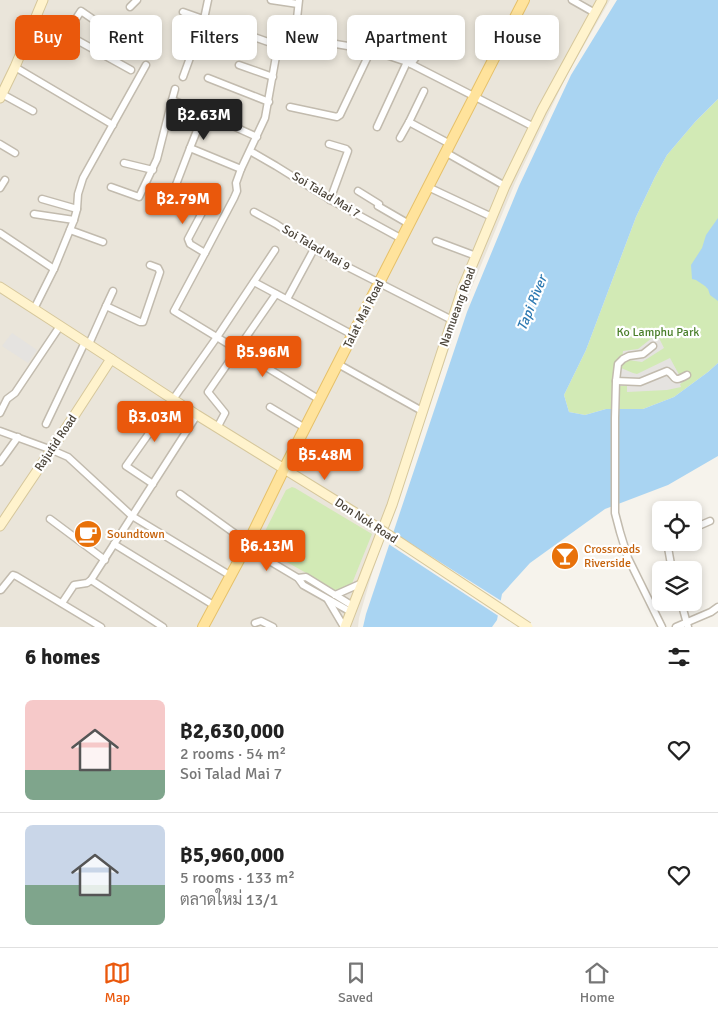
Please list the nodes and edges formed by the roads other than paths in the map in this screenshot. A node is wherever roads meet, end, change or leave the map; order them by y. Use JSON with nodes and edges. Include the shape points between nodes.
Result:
{"nodes":[{"id":1,"x":43,"y":0,"type":"edge"},
{"id":2,"x":137,"y":0,"type":"edge"},
{"id":3,"x":208,"y":0,"type":"edge"},
{"id":4,"x":271,"y":0,"type":"edge"},
{"id":5,"x":524,"y":0,"type":"edge"},
{"id":6,"x":572,"y":0,"type":"edge"},
{"id":7,"x":602,"y":0,"type":"edge"},
{"id":8,"x":299,"y":2,"type":"edge"},
{"id":9,"x":130,"y":7,"type":"dead end"},
{"id":10,"x":183,"y":12,"type":"dead end"},
{"id":11,"x":594,"y":13,"type":"junction"},
{"id":12,"x":38,"y":15,"type":"edge"},
{"id":13,"x":78,"y":15,"type":"edge"},
{"id":14,"x":192,"y":15,"type":"edge"},
{"id":15,"x":205,"y":15,"type":"edge"},
{"id":16,"x":298,"y":15,"type":"edge"},
{"id":17,"x":90,"y":17,"type":"edge"},
{"id":18,"x":80,"y":42,"type":"edge"},
{"id":19,"x":19,"y":60,"type":"edge"},
{"id":20,"x":189,"y":60,"type":"edge"},
{"id":21,"x":276,"y":60,"type":"edge"},
{"id":22,"x":366,"y":60,"type":"edge"},
{"id":23,"x":400,"y":60,"type":"edge"},
{"id":24,"x":412,"y":60,"type":"edge"},
{"id":25,"x":409,"y":63,"type":"junction"},
{"id":26,"x":146,"y":65,"type":"dead end"},
{"id":27,"x":239,"y":65,"type":"dead end"},
{"id":28,"x":15,"y":68,"type":"junction"},
{"id":29,"x":130,"y":70,"type":"dead end"},
{"id":30,"x":183,"y":77,"type":"dead end"},
{"id":31,"x":273,"y":77,"type":"junction"},
{"id":32,"x":208,"y":78,"type":"dead end"},
{"id":33,"x":175,"y":89,"type":"dead end"},
{"id":34,"x":424,"y":90,"type":"dead end"},
{"id":35,"x":1,"y":96,"type":"edge"},
{"id":36,"x":474,"y":97,"type":"junction"},
{"id":37,"x":172,"y":100,"type":"junction"},
{"id":38,"x":269,"y":102,"type":"junction"},
{"id":39,"x":290,"y":107,"type":"dead end"},
{"id":40,"x":33,"y":110,"type":"dead end"},
{"id":41,"x":204,"y":113,"type":"junction"},
{"id":42,"x":409,"y":122,"type":"junction"},
{"id":43,"x":113,"y":125,"type":"junction"},
{"id":44,"x":377,"y":127,"type":"dead end"},
{"id":45,"x":534,"y":127,"type":"junction"},
{"id":46,"x":257,"y":137,"type":"junction"},
{"id":47,"x":400,"y":138,"type":"dead end"},
{"id":48,"x":0,"y":144,"type":"edge"},
{"id":49,"x":329,"y":144,"type":"dead end"},
{"id":50,"x":190,"y":148,"type":"junction"},
{"id":51,"x":447,"y":148,"type":"junction"},
{"id":52,"x":250,"y":151,"type":"junction"},
{"id":53,"x":15,"y":153,"type":"dead end"},
{"id":54,"x":124,"y":163,"type":"dead end"},
{"id":55,"x":241,"y":168,"type":"junction"},
{"id":56,"x":153,"y":170,"type":"junction"},
{"id":57,"x":5,"y":180,"type":"dead end"},
{"id":58,"x":505,"y":186,"type":"junction"},
{"id":59,"x":112,"y":187,"type":"dead end"},
{"id":60,"x":428,"y":187,"type":"junction"},
{"id":61,"x":0,"y":188,"type":"edge"},
{"id":62,"x":358,"y":191,"type":"dead end"},
{"id":63,"x":42,"y":199,"type":"dead end"},
{"id":64,"x":330,"y":200,"type":"junction"},
{"id":65,"x":168,"y":203,"type":"dead end"},
{"id":66,"x":205,"y":207,"type":"dead end"},
{"id":67,"x":77,"y":209,"type":"junction"},
{"id":68,"x":254,"y":212,"type":"dead end"},
{"id":69,"x":34,"y":214,"type":"dead end"},
{"id":70,"x":492,"y":217,"type":"junction"},
{"id":71,"x":74,"y":220,"type":"junction"},
{"id":72,"x":409,"y":224,"type":"junction"},
{"id":73,"x":70,"y":230,"type":"junction"},
{"id":74,"x":0,"y":233,"type":"edge"},
{"id":75,"x":402,"y":239,"type":"junction"},
{"id":76,"x":436,"y":241,"type":"dead end"},
{"id":77,"x":103,"y":242,"type":"dead end"},
{"id":78,"x":314,"y":249,"type":"junction"},
{"id":79,"x":275,"y":250,"type":"dead end"},
{"id":80,"x":205,"y":252,"type":"junction"},
{"id":81,"x":476,"y":256,"type":"junction"},
{"id":82,"x":150,"y":265,"type":"dead end"},
{"id":83,"x":54,"y":269,"type":"junction"},
{"id":84,"x":254,"y":282,"type":"junction"},
{"id":85,"x":379,"y":283,"type":"junction"},
{"id":86,"x":0,"y":287,"type":"edge"},
{"id":87,"x":113,"y":291,"type":"dead end"},
{"id":88,"x":276,"y":294,"type":"junction"},
{"id":89,"x":287,"y":299,"type":"junction"},
{"id":90,"x":106,"y":306,"type":"junction"},
{"id":91,"x":34,"y":309,"type":"junction"},
{"id":92,"x":452,"y":320,"type":"junction"},
{"id":93,"x":60,"y":326,"type":"junction"},
{"id":94,"x":353,"y":334,"type":"junction"},
{"id":95,"x":217,"y":337,"type":"junction"},
{"id":96,"x":87,"y":343,"type":"junction"},
{"id":97,"x":653,"y":346,"type":"dead end"},
{"id":98,"x":238,"y":350,"type":"junction"},
{"id":99,"x":111,"y":359,"type":"junction"},
{"id":100,"x":338,"y":364,"type":"junction"},
{"id":101,"x":687,"y":375,"type":"dead end"},
{"id":102,"x":616,"y":381,"type":"junction"},
{"id":103,"x":173,"y":399,"type":"junction"},
{"id":104,"x":320,"y":400,"type":"junction"},
{"id":105,"x":270,"y":408,"type":"dead end"},
{"id":106,"x":422,"y":411,"type":"junction"},
{"id":107,"x":0,"y":413,"type":"edge"},
{"id":108,"x":197,"y":416,"type":"junction"},
{"id":109,"x":46,"y":424,"type":"dead end"},
{"id":110,"x":217,"y":428,"type":"junction"},
{"id":111,"x":305,"y":428,"type":"junction"},
{"id":112,"x":0,"y":431,"type":"edge"},
{"id":113,"x":18,"y":437,"type":"junction"},
{"id":114,"x":52,"y":450,"type":"junction"},
{"id":115,"x":0,"y":462,"type":"edge"},
{"id":116,"x":284,"y":469,"type":"junction"},
{"id":117,"x":153,"y":484,"type":"junction"},
{"id":118,"x":180,"y":494,"type":"dead end"},
{"id":119,"x":132,"y":516,"type":"junction"},
{"id":120,"x":50,"y":519,"type":"dead end"},
{"id":121,"x":710,"y":521,"type":"dead end"},
{"id":122,"x":702,"y":524,"type":"edge"},
{"id":123,"x":0,"y":526,"type":"edge"},
{"id":124,"x":114,"y":544,"type":"junction"},
{"id":125,"x":247,"y":545,"type":"junction"},
{"id":126,"x":105,"y":560,"type":"junction"},
{"id":127,"x":231,"y":576,"type":"junction"},
{"id":128,"x":298,"y":578,"type":"junction"},
{"id":129,"x":91,"y":580,"type":"junction"},
{"id":130,"x":362,"y":582,"type":"junction"},
{"id":131,"x":0,"y":590,"type":"edge"},
{"id":132,"x":335,"y":595,"type":"junction"},
{"id":133,"x":327,"y":598,"type":"junction"},
{"id":134,"x":62,"y":603,"type":"junction"},
{"id":135,"x":215,"y":606,"type":"junction"},
{"id":136,"x":718,"y":607,"type":"edge"},
{"id":137,"x":352,"y":609,"type":"junction"},
{"id":138,"x":683,"y":611,"type":"edge"},
{"id":139,"x":255,"y":623,"type":"dead end"},
{"id":140,"x":687,"y":625,"type":"edge"},
{"id":141,"x":101,"y":627,"type":"edge"},
{"id":142,"x":164,"y":627,"type":"edge"},
{"id":143,"x":203,"y":627,"type":"edge"},
{"id":144,"x":273,"y":627,"type":"edge"},
{"id":145,"x":344,"y":627,"type":"edge"},
{"id":146,"x":528,"y":627,"type":"edge"},
{"id":147,"x":662,"y":627,"type":"edge"},
{"id":148,"x":676,"y":627,"type":"edge"}],
"edges":[{"from":1,"to":12,"type":"street"},
{"from":2,"to":9,"type":"street"},
{"from":3,"to":15,"type":"street"},
{"from":4,"to":8,"type":"street"},
{"from":5,"to":36,"type":"main road","name":"Talat Mai Road"},
{"from":6,"to":11,"type":"street"},
{"from":7,"to":11,"type":"street","name":"Namueang Road"},
{"from":8,"to":16,"type":"street"},
{"from":10,"to":14,"type":"street"},
{"from":11,"to":45,"type":"street","name":"Namueang Road"},
{"from":13,"to":17,"type":"street","via":[[81,11]]},
{"from":18,"to":29,"type":"street"},
{"from":19,"to":28,"type":"street"},
{"from":20,"to":30,"type":"street"},
{"from":21,"to":31,"type":"street"},
{"from":22,"to":39,"type":"street","via":[[340,115],[336,117]]},
{"from":23,"to":25,"type":"street"},
{"from":24,"to":25,"type":"street"},
{"from":25,"to":36,"type":"street"},
{"from":25,"to":44,"type":"street"},
{"from":26,"to":43,"type":"street"},
{"from":27,"to":31,"type":"street"},
{"from":28,"to":35,"type":"street"},
{"from":28,"to":43,"type":"street"},
{"from":31,"to":38,"type":"street"},
{"from":32,"to":38,"type":"street"},
{"from":33,"to":37,"type":"street"},
{"from":34,"to":42,"type":"street"},
{"from":35,"to":40,"type":"street"},
{"from":36,"to":45,"type":"street"},
{"from":36,"to":51,"type":"main road","name":"Talat Mai Road"},
{"from":37,"to":41,"type":"street"},
{"from":37,"to":56,"type":"street"},
{"from":38,"to":46,"type":"street"},
{"from":41,"to":46,"type":"street"},
{"from":41,"to":50,"type":"street"},
{"from":42,"to":47,"type":"street"},
{"from":42,"to":51,"type":"street"},
{"from":43,"to":67,"type":"street","via":[[83,178]]},
{"from":45,"to":58,"type":"street","name":"Namueang Road"},
{"from":46,"to":52,"type":"street"},
{"from":48,"to":53,"type":"street"},
{"from":49,"to":64,"type":"street","via":[[348,151]]},
{"from":50,"to":55,"type":"street"},
{"from":50,"to":65,"type":"street"},
{"from":51,"to":58,"type":"street"},
{"from":51,"to":60,"type":"main road","name":"Talat Mai Road"},
{"from":52,"to":55,"type":"street"},
{"from":52,"to":64,"type":"street","name":"Soi Talad Mai 7"},
{"from":54,"to":56,"type":"street"},
{"from":55,"to":80,"type":"street","via":[[236,183],[238,191]]},
{"from":56,"to":59,"type":"street","via":[[139,197]]},
{"from":57,"to":61,"type":"street"},
{"from":58,"to":70,"type":"street","name":"Namueang Road"},
{"from":60,"to":70,"type":"street"},
{"from":60,"to":72,"type":"main road","name":"Talat Mai Road"},
{"from":62,"to":72,"type":"street"},
{"from":63,"to":67,"type":"street"},
{"from":64,"to":75,"type":"street","name":"Soi Talad Mai 7"},
{"from":66,"to":80,"type":"street","via":[[188,239],[190,244]]},
{"from":67,"to":71,"type":"street"},
{"from":68,"to":78,"type":"street","name":"Soi Talad Mai 9"},
{"from":69,"to":71,"type":"street"},
{"from":70,"to":81,"type":"street","name":"Namueang Road"},
{"from":71,"to":73,"type":"street"},
{"from":72,"to":75,"type":"main road","name":"Talat Mai Road"},
{"from":73,"to":77,"type":"street"},
{"from":73,"to":83,"type":"street"},
{"from":74,"to":83,"type":"street"},
{"from":75,"to":85,"type":"main road","name":"Talat Mai Road"},
{"from":76,"to":81,"type":"street"},
{"from":78,"to":85,"type":"street","name":"Soi Talad Mai 9"},
{"from":78,"to":89,"type":"street"},
{"from":79,"to":84,"type":"street"},
{"from":80,"to":95,"type":"street","via":[[174,311]]},
{"from":81,"to":92,"type":"street","name":"Namueang Road"},
{"from":82,"to":90,"type":"street","via":[[160,272],[143,322]]},
{"from":83,"to":91,"type":"street"},
{"from":84,"to":88,"type":"street"},
{"from":84,"to":95,"type":"street"},
{"from":85,"to":92,"type":"street","name":"Soi Talad Mai 9"},
{"from":85,"to":94,"type":"main road","name":"Talat Mai Road"},
{"from":86,"to":91,"type":"street","name":"Don Nok Road"},
{"from":87,"to":90,"type":"street"},
{"from":88,"to":89,"type":"street"},
{"from":88,"to":98,"type":"street"},
{"from":89,"to":94,"type":"street"},
{"from":90,"to":96,"type":"street"},
{"from":91,"to":93,"type":"street","name":"Don Nok Road"},
{"from":92,"to":106,"type":"street","name":"Namueang Road"},
{"from":93,"to":96,"type":"street","name":"Don Nok Road"},
{"from":93,"to":107,"type":"street"},
{"from":94,"to":100,"type":"main road","name":"Talat Mai Road"},
{"from":95,"to":98,"type":"street"},
{"from":95,"to":103,"type":"street"},
{"from":96,"to":99,"type":"street","name":"Don Nok Road"},
{"from":96,"to":109,"type":"street"},
{"from":97,"to":102,"type":"street","via":[[643,354],[621,361]]},
{"from":98,"to":104,"type":"street"},
{"from":98,"to":110,"type":"street","via":[[208,392],[225,413]]},
{"from":99,"to":103,"type":"street","name":"Don Nok Road"},
{"from":99,"to":114,"type":"street","name":"Rajutid Road"},
{"from":100,"to":104,"type":"main road","name":"Talat Mai Road"},
{"from":100,"to":106,"type":"street"},
{"from":101,"to":102,"type":"street","via":[[676,379],[666,371],[640,382]]},
{"from":102,"to":147,"type":"street","via":[[615,513],[628,558]]},
{"from":103,"to":108,"type":"street","name":"Don Nok Road"},
{"from":103,"to":117,"type":"street","via":[[126,466]]},
{"from":104,"to":111,"type":"main road","name":"Talat Mai Road"},
{"from":105,"to":111,"type":"street"},
{"from":106,"to":130,"type":"street","name":"Namueang Road","via":[[392,505]]},
{"from":108,"to":110,"type":"street","name":"Don Nok Road"},
{"from":108,"to":117,"type":"street"},
{"from":110,"to":116,"type":"street","name":"Don Nok Road"},
{"from":111,"to":116,"type":"main road","name":"Talat Mai Road"},
{"from":112,"to":113,"type":"street"},
{"from":113,"to":114,"type":"street"},
{"from":113,"to":115,"type":"street"},
{"from":114,"to":119,"type":"street","via":[[68,457]]},
{"from":114,"to":123,"type":"street","name":"Rajutid Road"},
{"from":116,"to":125,"type":"main road","name":"Talat Mai Road"},
{"from":116,"to":146,"type":"street","name":"Don Nok Road","bridge":true},
{"from":117,"to":119,"type":"street"},
{"from":118,"to":125,"type":"street"},
{"from":119,"to":124,"type":"street"},
{"from":119,"to":127,"type":"street"},
{"from":120,"to":126,"type":"street"},
{"from":121,"to":122,"type":"street"},
{"from":124,"to":126,"type":"street"},
{"from":124,"to":135,"type":"street"},
{"from":125,"to":127,"type":"main road","name":"Talat Mai Road"},
{"from":125,"to":128,"type":"street"},
{"from":126,"to":129,"type":"street"},
{"from":127,"to":135,"type":"main road","name":"Talat Mai Road"},
{"from":128,"to":132,"type":"street","via":[[306,577]]},
{"from":128,"to":133,"type":"street"},
{"from":129,"to":134,"type":"street","via":[[74,585]]},
{"from":129,"to":142,"type":"street"},
{"from":130,"to":132,"type":"street"},
{"from":130,"to":137,"type":"street","name":"Namueang Road"},
{"from":131,"to":134,"type":"street","via":[[14,575]]},
{"from":132,"to":137,"type":"street"},
{"from":133,"to":137,"type":"street"},
{"from":133,"to":145,"type":"street"},
{"from":134,"to":141,"type":"street"},
{"from":135,"to":143,"type":"main road","name":"Talat Mai Road"},
{"from":136,"to":140,"type":"street"},
{"from":137,"to":145,"type":"street","name":"Namueang Road"},
{"from":138,"to":140,"type":"street"},
{"from":139,"to":144,"type":"street","via":[[261,621]]},
{"from":140,"to":148,"type":"street"}]}
